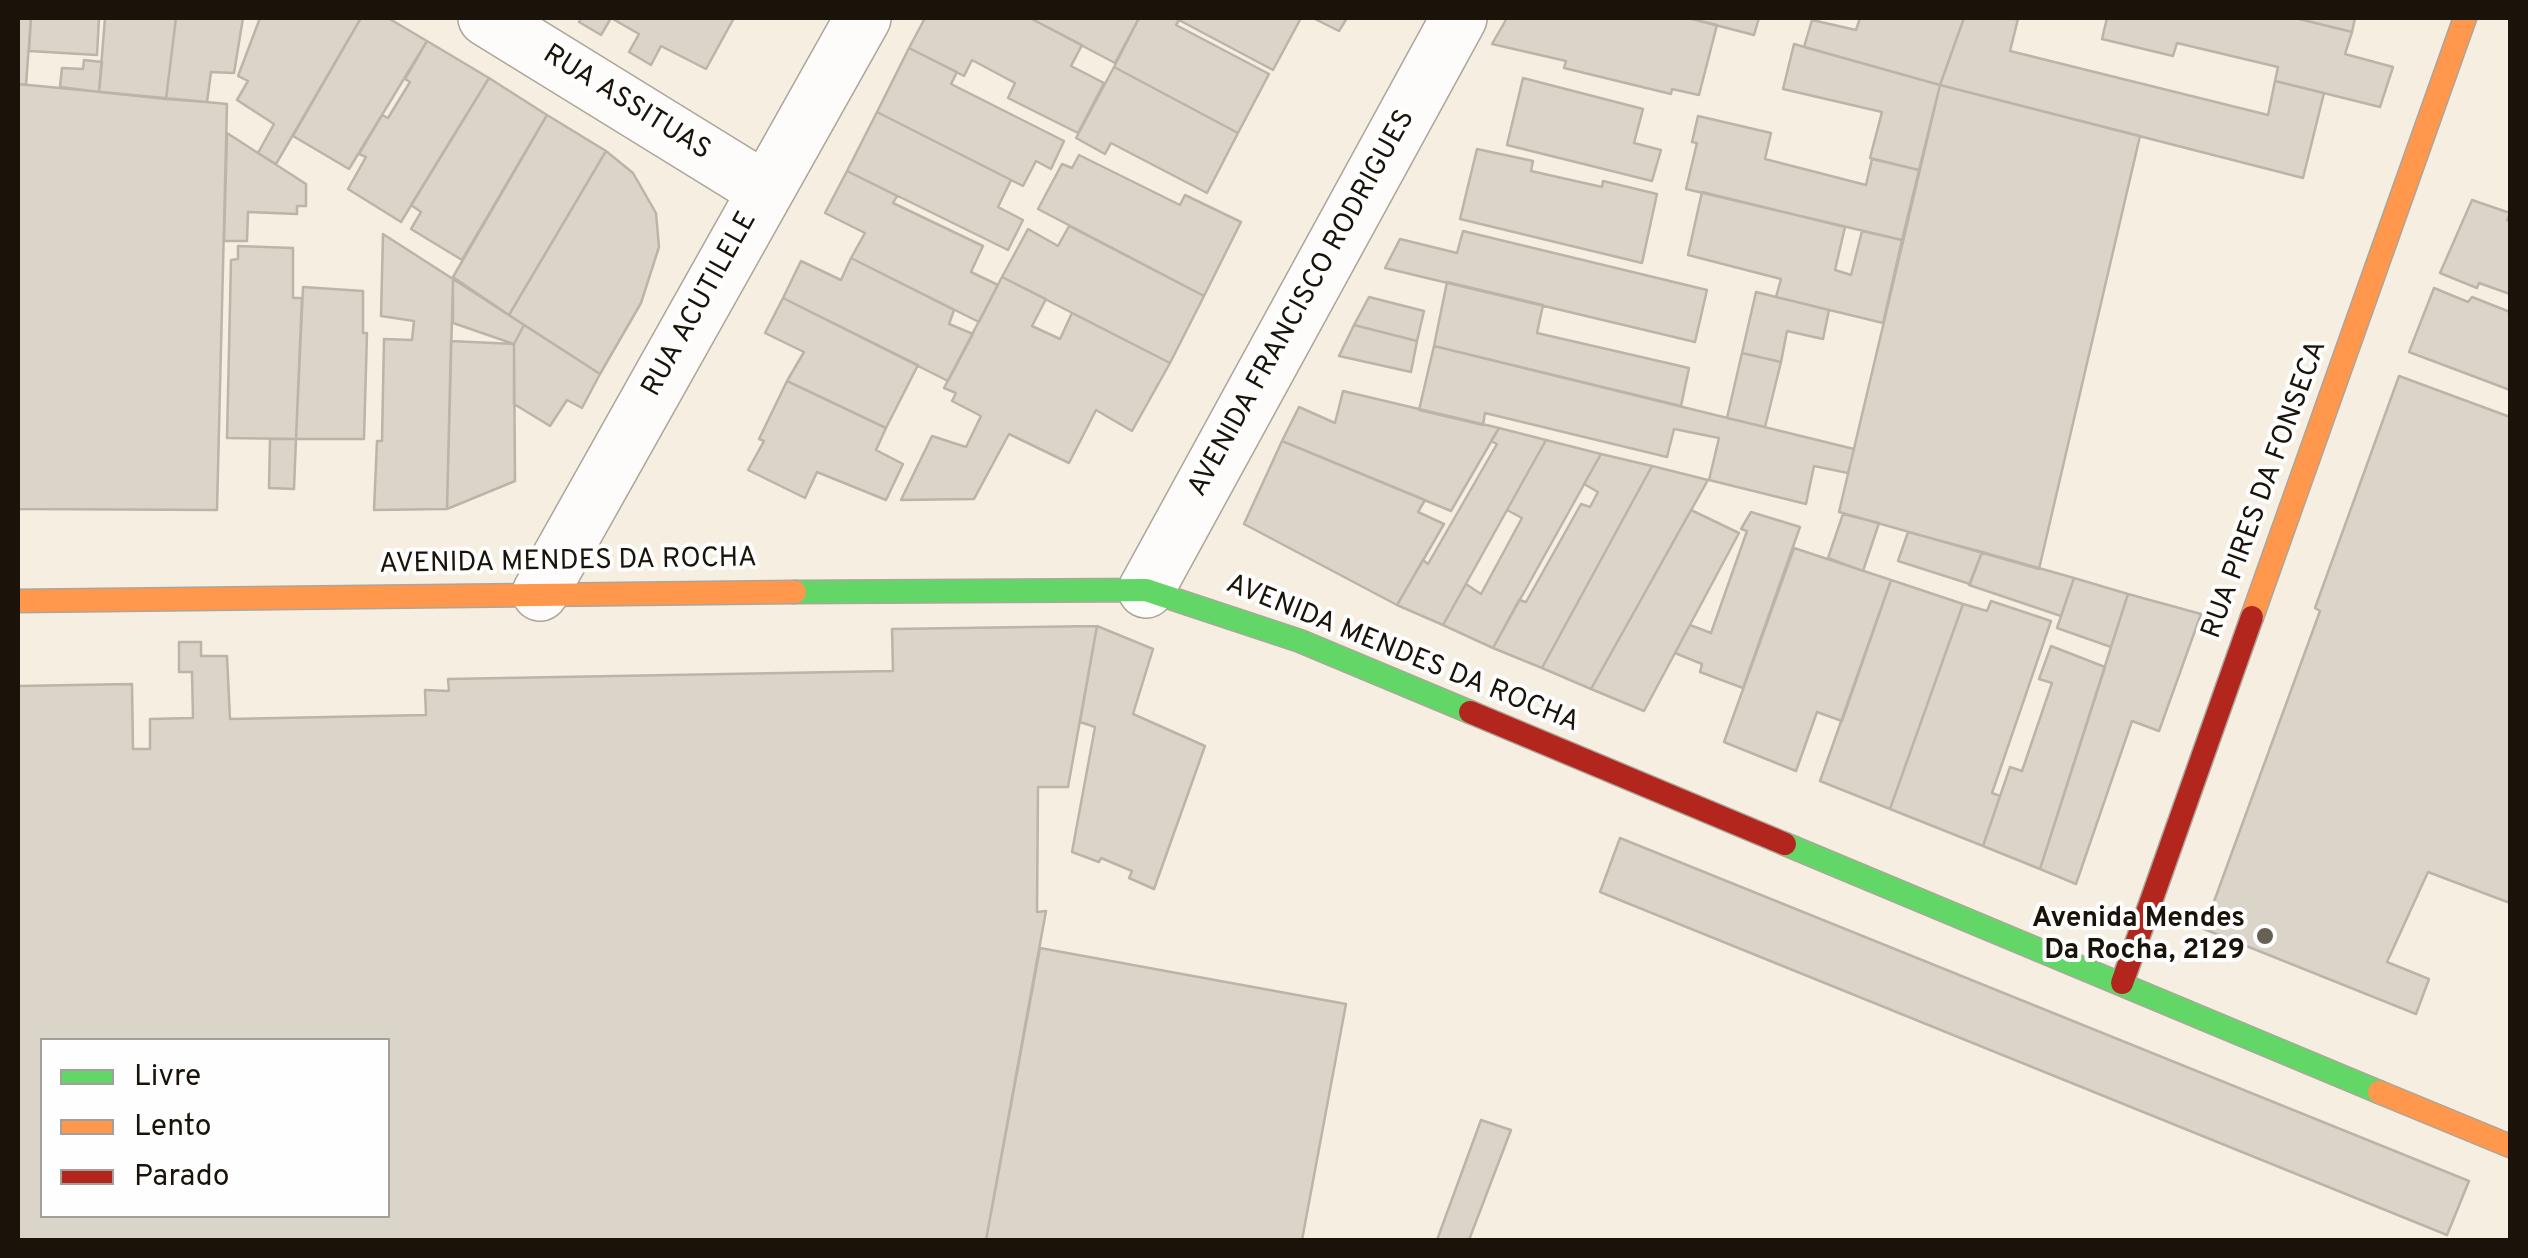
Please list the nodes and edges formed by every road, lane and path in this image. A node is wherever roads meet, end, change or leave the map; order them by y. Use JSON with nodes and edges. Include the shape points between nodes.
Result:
{"nodes":[{"id":1,"x":486,"y":18,"type":"edge"},
{"id":2,"x":863,"y":18,"type":"edge"},
{"id":3,"x":1459,"y":18,"type":"edge"},
{"id":4,"x":2466,"y":18,"type":"edge"},
{"id":5,"x":765,"y":190,"type":"junction"},
{"id":6,"x":1146,"y":590,"type":"junction"},
{"id":7,"x":540,"y":592,"type":"junction"},
{"id":8,"x":18,"y":601,"type":"edge"},
{"id":9,"x":2122,"y":983,"type":"junction"},
{"id":10,"x":2510,"y":1146,"type":"edge"}],
"edges":[{"from":1,"to":5,"type":"street","name":"RUA ASSITUAS"},
{"from":2,"to":5,"type":"street","name":"RUA ACUTILELE"},
{"from":3,"to":6,"type":"street","name":"AVENIDA FRANCISCO RODRIGUES"},
{"from":4,"to":9,"type":"street","name":"RUA PIRES DA FONSECA"},
{"from":5,"to":7,"type":"street","name":"RUA ACUTILELE"},
{"from":6,"to":7,"type":"street","name":"AVENIDA MENDES DA ROCHA"},
{"from":6,"to":9,"type":"street","name":"AVENIDA MENDES DA ROCHA","via":[[1300,641]]},
{"from":7,"to":8,"type":"street","name":"AVENIDA MENDES DA ROCHA"},
{"from":9,"to":10,"type":"street","name":"AVENIDA MENDES DA ROCHA"}]}
